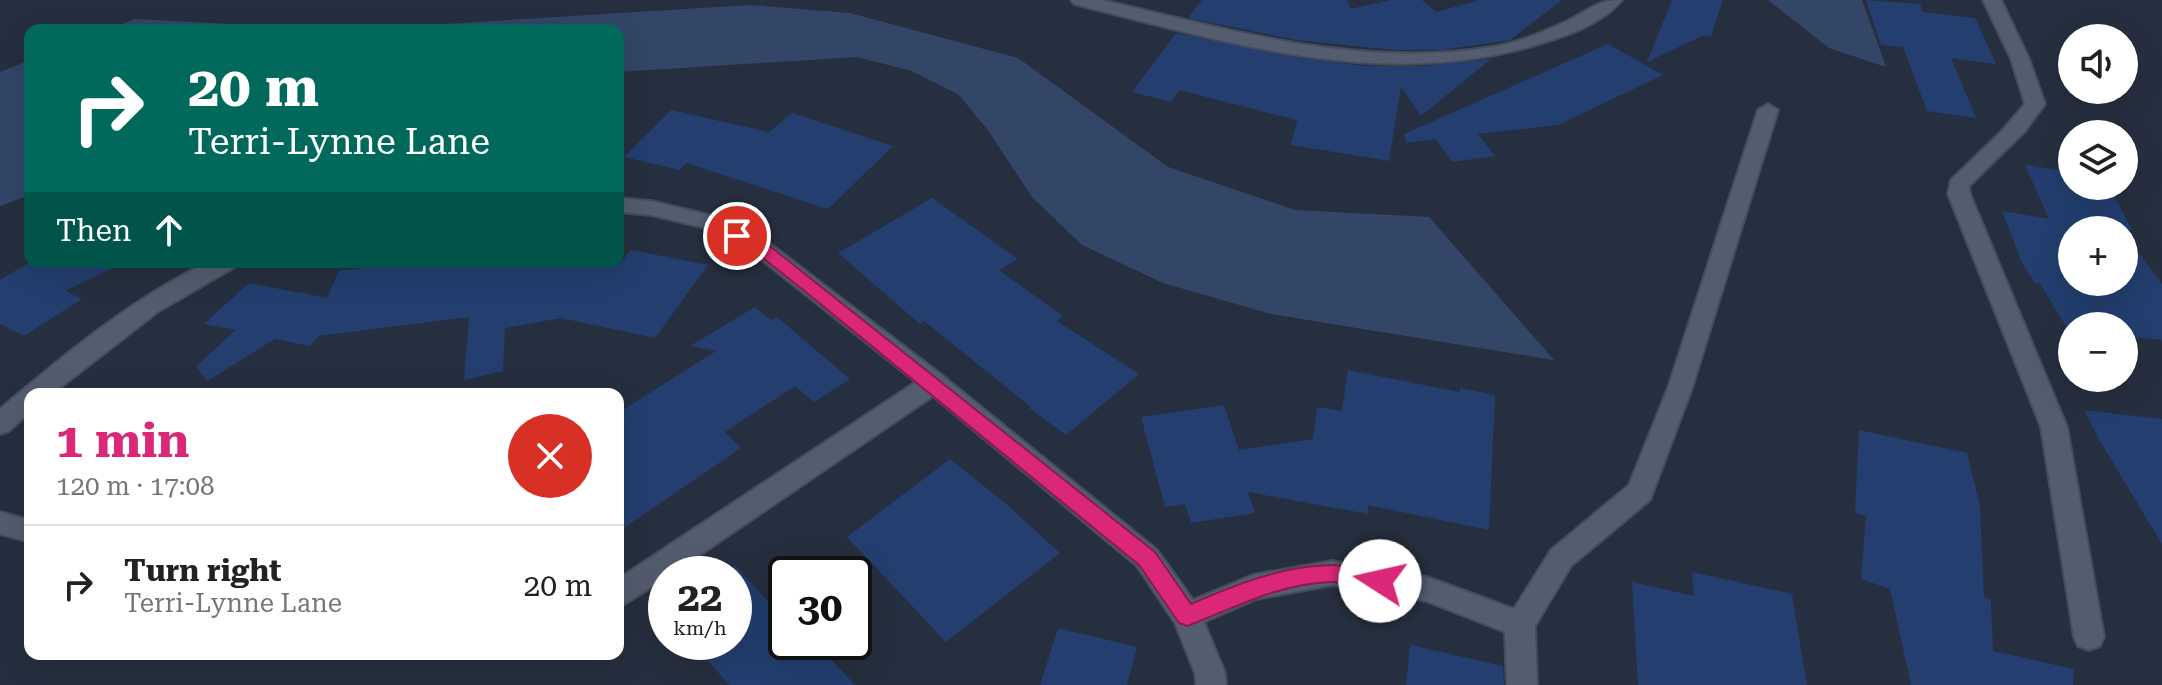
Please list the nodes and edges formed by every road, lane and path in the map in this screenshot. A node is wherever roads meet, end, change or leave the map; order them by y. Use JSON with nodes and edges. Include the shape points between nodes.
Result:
{"nodes":[{"id":1,"x":1080,"y":0,"type":"edge"},
{"id":2,"x":1613,"y":0,"type":"edge"},
{"id":3,"x":1992,"y":0,"type":"edge"},
{"id":4,"x":1768,"y":110,"type":"dead end"},
{"id":5,"x":624,"y":206,"type":"edge"},
{"id":6,"x":216,"y":268,"type":"edge"},
{"id":7,"x":934,"y":383,"type":"junction"},
{"id":8,"x":42,"y":388,"type":"edge"},
{"id":9,"x":24,"y":403,"type":"edge"},
{"id":10,"x":0,"y":424,"type":"edge"},
{"id":11,"x":0,"y":523,"type":"edge"},
{"id":12,"x":24,"y":529,"type":"edge"},
{"id":13,"x":624,"y":591,"type":"edge"},
{"id":14,"x":1187,"y":616,"type":"junction"},
{"id":15,"x":1520,"y":624,"type":"junction"},
{"id":16,"x":2089,"y":637,"type":"dead end"},
{"id":17,"x":1211,"y":685,"type":"edge"},
{"id":18,"x":1522,"y":685,"type":"edge"}],
"edges":[{"from":1,"to":2,"type":"street","via":[[1252,40],[1412,60],[1479,55],[1532,43],[1584,21]]},
{"from":3,"to":16,"type":"street","via":[[2035,104],[2011,136],[1958,185],[1959,194],[2054,427]]},
{"from":4,"to":15,"type":"street","via":[[1680,388],[1640,492],[1561,558]]},
{"from":5,"to":7,"type":"street","via":[[709,222],[765,251]]},
{"from":6,"to":8,"type":"street","via":[[155,300]]},
{"from":7,"to":13,"type":"street"},
{"from":7,"to":14,"type":"street","via":[[1147,558]]},
{"from":9,"to":10,"type":"street"},
{"from":11,"to":12,"type":"street"},
{"from":14,"to":15,"type":"street","via":[[1253,587],[1332,573],[1427,589]]},
{"from":14,"to":17,"type":"street"},
{"from":15,"to":18,"type":"street"}]}
